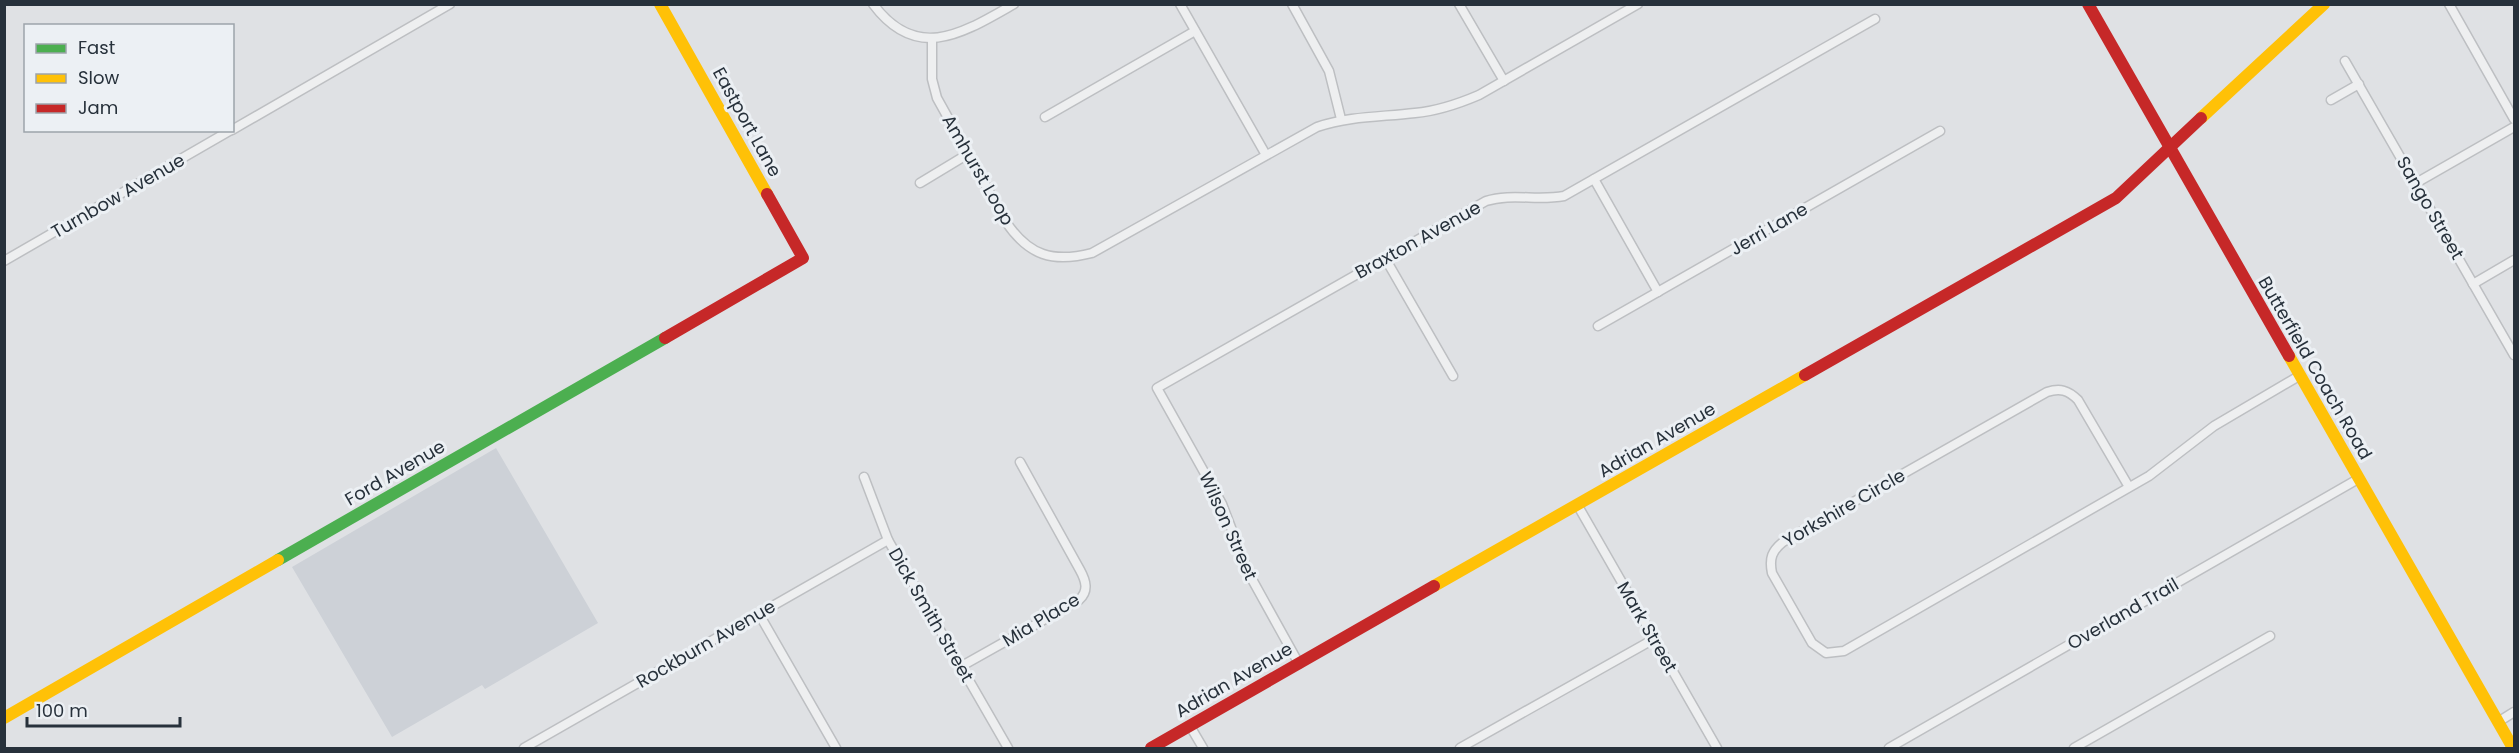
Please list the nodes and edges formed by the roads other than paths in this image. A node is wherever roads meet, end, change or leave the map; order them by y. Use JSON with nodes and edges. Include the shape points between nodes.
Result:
{"nodes":[{"id":1,"x":450,"y":4,"type":"edge"},
{"id":2,"x":660,"y":4,"type":"edge"},
{"id":3,"x":873,"y":4,"type":"edge"},
{"id":4,"x":1014,"y":4,"type":"edge"},
{"id":5,"x":1180,"y":4,"type":"edge"},
{"id":6,"x":1292,"y":4,"type":"edge"},
{"id":7,"x":1459,"y":4,"type":"edge"},
{"id":8,"x":1638,"y":4,"type":"edge"},
{"id":9,"x":2088,"y":4,"type":"edge"},
{"id":10,"x":2324,"y":4,"type":"edge"},
{"id":11,"x":2449,"y":4,"type":"edge"},
{"id":12,"x":1001,"y":8,"type":"edge"},
{"id":13,"x":1875,"y":19,"type":"dead end"},
{"id":14,"x":1195,"y":31,"type":"junction"},
{"id":15,"x":932,"y":40,"type":"junction"},
{"id":16,"x":2345,"y":61,"type":"dead end"},
{"id":17,"x":1504,"y":81,"type":"junction"},
{"id":18,"x":2359,"y":84,"type":"junction"},
{"id":19,"x":2331,"y":100,"type":"dead end"},
{"id":20,"x":1045,"y":117,"type":"dead end"},
{"id":21,"x":1341,"y":119,"type":"junction"},
{"id":22,"x":2514,"y":119,"type":"edge"},
{"id":23,"x":2514,"y":127,"type":"edge"},
{"id":24,"x":234,"y":129,"type":"edge"},
{"id":25,"x":1940,"y":131,"type":"dead end"},
{"id":26,"x":229,"y":132,"type":"edge"},
{"id":27,"x":2169,"y":148,"type":"junction"},
{"id":28,"x":969,"y":154,"type":"junction"},
{"id":29,"x":1266,"y":155,"type":"junction"},
{"id":30,"x":1594,"y":179,"type":"junction"},
{"id":31,"x":920,"y":183,"type":"dead end"},
{"id":32,"x":2416,"y":183,"type":"junction"},
{"id":33,"x":802,"y":258,"type":"joint"},
{"id":34,"x":1385,"y":258,"type":"junction"},
{"id":35,"x":2514,"y":260,"type":"edge"},
{"id":36,"x":4,"y":261,"type":"edge"},
{"id":37,"x":2473,"y":284,"type":"junction"},
{"id":38,"x":1658,"y":292,"type":"junction"},
{"id":39,"x":1598,"y":326,"type":"dead end"},
{"id":40,"x":2514,"y":355,"type":"edge"},
{"id":41,"x":1453,"y":376,"type":"dead end"},
{"id":42,"x":2299,"y":376,"type":"junction"},
{"id":43,"x":1157,"y":388,"type":"joint"},
{"id":44,"x":1020,"y":462,"type":"dead end"},
{"id":45,"x":864,"y":477,"type":"dead end"},
{"id":46,"x":2358,"y":479,"type":"junction"},
{"id":47,"x":2129,"y":488,"type":"junction"},
{"id":48,"x":1578,"y":506,"type":"junction"},
{"id":49,"x":888,"y":540,"type":"junction"},
{"id":50,"x":759,"y":614,"type":"junction"},
{"id":51,"x":2270,"y":636,"type":"dead end"},
{"id":52,"x":1654,"y":639,"type":"junction"},
{"id":53,"x":1299,"y":664,"type":"junction"},
{"id":54,"x":960,"y":667,"type":"junction"},
{"id":55,"x":2514,"y":712,"type":"edge"},
{"id":56,"x":4,"y":718,"type":"edge"},
{"id":57,"x":2498,"y":722,"type":"junction"},
{"id":58,"x":1190,"y":726,"type":"junction"},
{"id":59,"x":524,"y":748,"type":"edge"},
{"id":60,"x":834,"y":748,"type":"edge"},
{"id":61,"x":1008,"y":748,"type":"edge"},
{"id":62,"x":1151,"y":748,"type":"edge"},
{"id":63,"x":1203,"y":748,"type":"edge"},
{"id":64,"x":1460,"y":748,"type":"edge"},
{"id":65,"x":1717,"y":748,"type":"edge"},
{"id":66,"x":1889,"y":748,"type":"edge"},
{"id":67,"x":2074,"y":748,"type":"edge"},
{"id":68,"x":2513,"y":748,"type":"edge"}],
"edges":[{"from":1,"to":24,"type":"street","name":"Turnbow Avenue"},
{"from":2,"to":33,"type":"street","name":"Eastport Lane"},
{"from":3,"to":15,"type":"street","via":[[896,29]]},
{"from":4,"to":12,"type":"street"},
{"from":5,"to":14,"type":"street"},
{"from":6,"to":21,"type":"street","via":[[1329,71]]},
{"from":7,"to":17,"type":"street"},
{"from":8,"to":17,"type":"street","name":"Amhurst Loop"},
{"from":9,"to":27,"type":"street","name":"Butterfield Coach Road"},
{"from":10,"to":27,"type":"street","name":"Adrian Avenue"},
{"from":11,"to":22,"type":"street"},
{"from":12,"to":15,"type":"street","via":[[952,36]]},
{"from":13,"to":30,"type":"street","name":"Braxton Avenue"},
{"from":14,"to":20,"type":"street"},
{"from":14,"to":29,"type":"street"},
{"from":15,"to":28,"type":"street","name":"Amhurst Loop","via":[[932,80],[937,98]]},
{"from":16,"to":18,"type":"street","name":"Sango Street"},
{"from":17,"to":21,"type":"street","name":"Amhurst Loop","via":[[1479,95],[1441,108]]},
{"from":18,"to":19,"type":"street"},
{"from":18,"to":32,"type":"street","name":"Sango Street"},
{"from":21,"to":29,"type":"street","name":"Amhurst Loop","via":[[1317,127]]},
{"from":23,"to":32,"type":"street"},
{"from":25,"to":38,"type":"street","name":"Jerri Lane"},
{"from":26,"to":36,"type":"street","name":"Turnbow Avenue"},
{"from":27,"to":42,"type":"street","name":"Butterfield Coach Road"},
{"from":27,"to":48,"type":"street","name":"Adrian Avenue","via":[[2116,198]]},
{"from":28,"to":29,"type":"street","name":"Amhurst Loop","via":[[1016,236],[1044,255],[1061,257],[1092,253]]},
{"from":28,"to":31,"type":"street"},
{"from":30,"to":34,"type":"street","name":"Braxton Avenue","via":[[1564,196],[1501,196],[1486,201]]},
{"from":30,"to":38,"type":"street"},
{"from":32,"to":37,"type":"street","name":"Sango Street"},
{"from":33,"to":56,"type":"street","name":"Ford Avenue"},
{"from":34,"to":41,"type":"street"},
{"from":34,"to":43,"type":"street","name":"Braxton Avenue"},
{"from":35,"to":37,"type":"street"},
{"from":37,"to":40,"type":"street","name":"Sango Street"},
{"from":38,"to":39,"type":"street","name":"Jerri Lane"},
{"from":42,"to":46,"type":"street","name":"Butterfield Coach Road"},
{"from":42,"to":47,"type":"street","name":"Yorkshire Circle","via":[[2214,426]]},
{"from":43,"to":53,"type":"street","name":"Wilson Street","via":[[1222,504],[1253,583]]},
{"from":44,"to":54,"type":"street","name":"Mia Place","via":[[1080,570],[1086,591],[1079,600]]},
{"from":45,"to":49,"type":"street","name":"Dick Smith Street"},
{"from":46,"to":57,"type":"street","name":"Butterfield Coach Road"},
{"from":46,"to":66,"type":"street","name":"Overland Trail"},
{"from":47,"to":47,"type":"street","name":"Yorkshire Circle","via":[[1844,651],[1826,653],[1812,643],[1772,573],[1771,556],[1783,542],[2046,392],[2072,393]]},
{"from":48,"to":52,"type":"street","name":"Mark Street"},
{"from":48,"to":53,"type":"street","name":"Adrian Avenue"},
{"from":49,"to":50,"type":"street","name":"Rockburn Avenue"},
{"from":49,"to":54,"type":"street","name":"Dick Smith Street"},
{"from":50,"to":59,"type":"street","name":"Rockburn Avenue"},
{"from":50,"to":60,"type":"street"},
{"from":51,"to":67,"type":"street"},
{"from":52,"to":64,"type":"street"},
{"from":52,"to":65,"type":"street","name":"Mark Street"},
{"from":53,"to":58,"type":"street","name":"Adrian Avenue"},
{"from":54,"to":61,"type":"street","name":"Dick Smith Street"},
{"from":55,"to":57,"type":"street"},
{"from":57,"to":68,"type":"street","name":"Butterfield Coach Road"},
{"from":58,"to":62,"type":"street","name":"Adrian Avenue"},
{"from":58,"to":63,"type":"street"}]}
